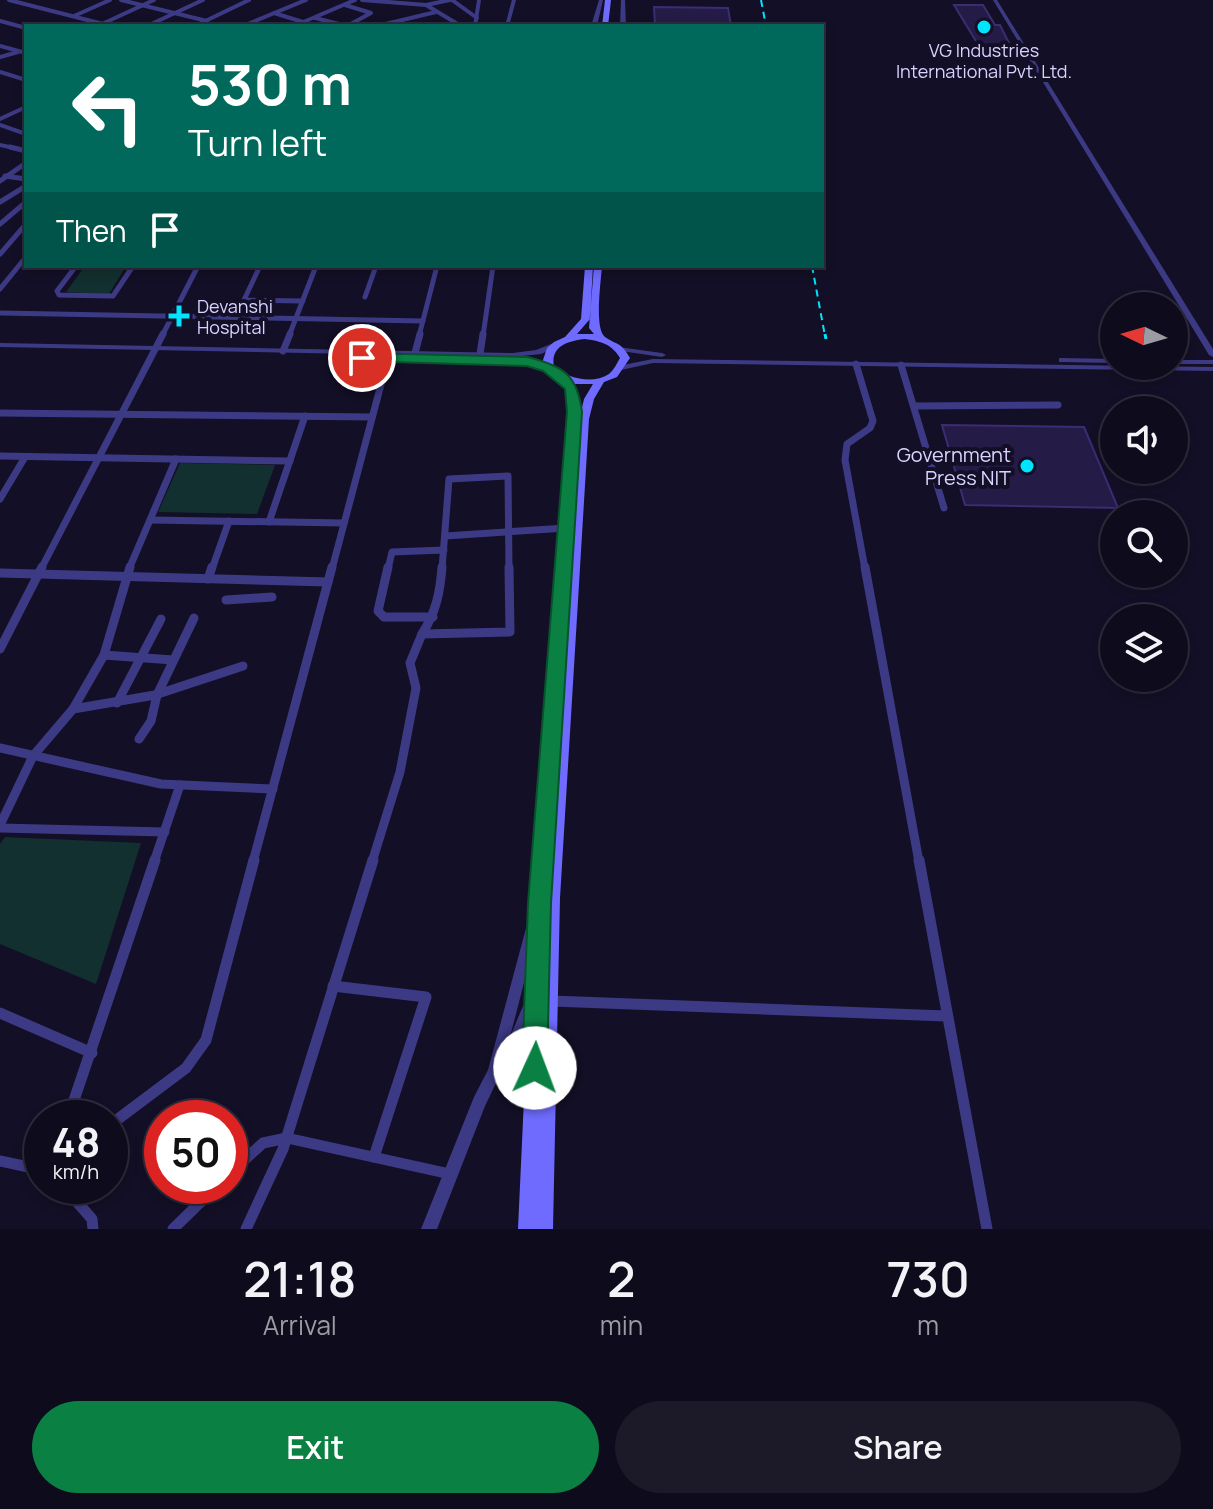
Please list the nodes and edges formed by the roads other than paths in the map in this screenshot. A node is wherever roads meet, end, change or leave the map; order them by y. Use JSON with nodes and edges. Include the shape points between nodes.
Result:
{"nodes":[{"id":1,"x":9,"y":0,"type":"edge"},
{"id":2,"x":110,"y":0,"type":"edge"},
{"id":3,"x":121,"y":0,"type":"edge"},
{"id":4,"x":154,"y":0,"type":"edge"},
{"id":5,"x":203,"y":0,"type":"edge"},
{"id":6,"x":249,"y":0,"type":"edge"},
{"id":7,"x":306,"y":0,"type":"edge"},
{"id":8,"x":355,"y":0,"type":"edge"},
{"id":9,"x":362,"y":0,"type":"edge"},
{"id":10,"x":451,"y":0,"type":"edge"},
{"id":11,"x":479,"y":0,"type":"edge"},
{"id":12,"x":514,"y":0,"type":"edge"},
{"id":13,"x":601,"y":0,"type":"edge"},
{"id":14,"x":608,"y":0,"type":"edge"},
{"id":15,"x":614,"y":0,"type":"edge"},
{"id":16,"x":623,"y":0,"type":"edge"},
{"id":17,"x":995,"y":0,"type":"edge"},
{"id":18,"x":143,"y":5,"type":"junction"},
{"id":19,"x":344,"y":5,"type":"junction"},
{"id":20,"x":426,"y":5,"type":"junction"},
{"id":21,"x":437,"y":12,"type":"junction"},
{"id":22,"x":175,"y":13,"type":"junction"},
{"id":23,"x":274,"y":13,"type":"junction"},
{"id":24,"x":73,"y":16,"type":"junction"},
{"id":25,"x":315,"y":17,"type":"junction"},
{"id":26,"x":477,"y":18,"type":"junction"},
{"id":27,"x":0,"y":21,"type":"edge"},
{"id":28,"x":207,"y":21,"type":"junction"},
{"id":29,"x":304,"y":22,"type":"junction"},
{"id":30,"x":97,"y":24,"type":"edge"},
{"id":31,"x":102,"y":24,"type":"edge"},
{"id":32,"x":151,"y":24,"type":"edge"},
{"id":33,"x":201,"y":24,"type":"edge"},
{"id":34,"x":248,"y":24,"type":"edge"},
{"id":35,"x":299,"y":24,"type":"edge"},
{"id":36,"x":340,"y":24,"type":"edge"},
{"id":37,"x":351,"y":24,"type":"edge"},
{"id":38,"x":386,"y":24,"type":"edge"},
{"id":39,"x":455,"y":24,"type":"edge"},
{"id":40,"x":476,"y":24,"type":"edge"},
{"id":41,"x":508,"y":24,"type":"edge"},
{"id":42,"x":595,"y":24,"type":"edge"},
{"id":43,"x":605,"y":24,"type":"edge"},
{"id":44,"x":612,"y":24,"type":"edge"},
{"id":45,"x":623,"y":24,"type":"edge"},
{"id":46,"x":24,"y":27,"type":"edge"},
{"id":47,"x":0,"y":46,"type":"edge"},
{"id":48,"x":23,"y":52,"type":"edge"},
{"id":49,"x":0,"y":57,"type":"edge"},
{"id":50,"x":0,"y":72,"type":"edge"},
{"id":51,"x":24,"y":79,"type":"edge"},
{"id":52,"x":24,"y":108,"type":"edge"},
{"id":53,"x":0,"y":122,"type":"edge"},
{"id":54,"x":24,"y":133,"type":"edge"},
{"id":55,"x":0,"y":145,"type":"edge"},
{"id":56,"x":24,"y":151,"type":"edge"},
{"id":57,"x":24,"y":164,"type":"edge"},
{"id":58,"x":2,"y":178,"type":"edge"},
{"id":59,"x":24,"y":179,"type":"edge"},
{"id":60,"x":24,"y":187,"type":"edge"},
{"id":61,"x":3,"y":200,"type":"edge"},
{"id":62,"x":24,"y":201,"type":"edge"},
{"id":63,"x":24,"y":203,"type":"edge"},
{"id":64,"x":0,"y":224,"type":"edge"},
{"id":65,"x":24,"y":226,"type":"edge"},
{"id":66,"x":15,"y":236,"type":"junction"},
{"id":67,"x":24,"y":236,"type":"edge"},
{"id":68,"x":0,"y":254,"type":"edge"},
{"id":69,"x":24,"y":259,"type":"edge"},
{"id":70,"x":74,"y":268,"type":"edge"},
{"id":71,"x":132,"y":268,"type":"edge"},
{"id":72,"x":197,"y":268,"type":"edge"},
{"id":73,"x":259,"y":268,"type":"edge"},
{"id":74,"x":315,"y":268,"type":"edge"},
{"id":75,"x":375,"y":268,"type":"edge"},
{"id":76,"x":436,"y":268,"type":"edge"},
{"id":77,"x":493,"y":268,"type":"edge"},
{"id":78,"x":589,"y":268,"type":"edge"},
{"id":79,"x":598,"y":268,"type":"edge"},
{"id":80,"x":0,"y":289,"type":"edge"},
{"id":81,"x":365,"y":297,"type":"dead end"},
{"id":82,"x":303,"y":301,"type":"junction"},
{"id":83,"x":0,"y":313,"type":"edge"},
{"id":84,"x":171,"y":318,"type":"junction"},
{"id":85,"x":295,"y":320,"type":"junction"},
{"id":86,"x":423,"y":321,"type":"junction"},
{"id":87,"x":600,"y":337,"type":"junction"},
{"id":88,"x":569,"y":338,"type":"junction"},
{"id":89,"x":556,"y":344,"type":"junction"},
{"id":90,"x":2,"y":349,"type":"edge"},
{"id":91,"x":621,"y":349,"type":"junction"},
{"id":92,"x":283,"y":351,"type":"junction"},
{"id":93,"x":153,"y":352,"type":"junction"},
{"id":94,"x":415,"y":353,"type":"junction"},
{"id":95,"x":480,"y":354,"type":"junction"},
{"id":96,"x":1213,"y":355,"type":"edge"},
{"id":97,"x":388,"y":358,"type":"junction"},
{"id":98,"x":1100,"y":361,"type":"edge"},
{"id":99,"x":1188,"y":362,"type":"edge"},
{"id":100,"x":1213,"y":362,"type":"edge"},
{"id":101,"x":856,"y":364,"type":"junction"},
{"id":102,"x":901,"y":365,"type":"junction"},
{"id":103,"x":549,"y":368,"type":"junction"},
{"id":104,"x":621,"y":368,"type":"junction"},
{"id":105,"x":1213,"y":369,"type":"edge"},
{"id":106,"x":566,"y":380,"type":"junction"},
{"id":107,"x":600,"y":381,"type":"junction"},
{"id":108,"x":1058,"y":405,"type":"dead end"},
{"id":109,"x":914,"y":406,"type":"junction"},
{"id":110,"x":0,"y":413,"type":"edge"},
{"id":111,"x":123,"y":413,"type":"junction"},
{"id":112,"x":305,"y":416,"type":"junction"},
{"id":113,"x":372,"y":417,"type":"junction"},
{"id":114,"x":0,"y":456,"type":"edge"},
{"id":115,"x":25,"y":457,"type":"junction"},
{"id":116,"x":101,"y":458,"type":"junction"},
{"id":117,"x":176,"y":459,"type":"junction"},
{"id":118,"x":290,"y":461,"type":"junction"},
{"id":119,"x":0,"y":499,"type":"edge"},
{"id":120,"x":944,"y":508,"type":"dead end"},
{"id":121,"x":150,"y":520,"type":"junction"},
{"id":122,"x":229,"y":521,"type":"junction"},
{"id":123,"x":269,"y":522,"type":"junction"},
{"id":124,"x":344,"y":523,"type":"junction"},
{"id":125,"x":566,"y":528,"type":"junction"},
{"id":126,"x":510,"y":532,"type":"junction"},
{"id":127,"x":445,"y":536,"type":"junction"},
{"id":128,"x":444,"y":550,"type":"junction"},
{"id":129,"x":0,"y":573,"type":"edge"},
{"id":130,"x":41,"y":574,"type":"junction"},
{"id":131,"x":126,"y":576,"type":"junction"},
{"id":132,"x":208,"y":579,"type":"junction"},
{"id":133,"x":285,"y":581,"type":"junction"},
{"id":134,"x":328,"y":582,"type":"junction"},
{"id":135,"x":226,"y":600,"type":"dead end"},
{"id":136,"x":433,"y":617,"type":"junction"},
{"id":137,"x":194,"y":618,"type":"dead end"},
{"id":138,"x":161,"y":619,"type":"dead end"},
{"id":139,"x":421,"y":634,"type":"junction"},
{"id":140,"x":0,"y":649,"type":"edge"},
{"id":141,"x":104,"y":655,"type":"junction"},
{"id":142,"x":142,"y":658,"type":"junction"},
{"id":143,"x":173,"y":660,"type":"junction"},
{"id":144,"x":243,"y":666,"type":"dead end"},
{"id":145,"x":157,"y":695,"type":"junction"},
{"id":146,"x":117,"y":703,"type":"junction"},
{"id":147,"x":73,"y":709,"type":"junction"},
{"id":148,"x":139,"y":739,"type":"dead end"},
{"id":149,"x":0,"y":748,"type":"edge"},
{"id":150,"x":33,"y":756,"type":"junction"},
{"id":151,"x":180,"y":785,"type":"junction"},
{"id":152,"x":273,"y":789,"type":"junction"},
{"id":153,"x":0,"y":827,"type":"edge"},
{"id":154,"x":165,"y":832,"type":"junction"},
{"id":155,"x":540,"y":903,"type":"junction"},
{"id":156,"x":554,"y":953,"type":"junction"},
{"id":157,"x":333,"y":986,"type":"junction"},
{"id":158,"x":537,"y":987,"type":"junction"},
{"id":159,"x":552,"y":1001,"type":"junction"},
{"id":160,"x":0,"y":1013,"type":"edge"},
{"id":161,"x":946,"y":1016,"type":"junction"},
{"id":162,"x":92,"y":1053,"type":"junction"},
{"id":163,"x":493,"y":1074,"type":"junction"},
{"id":164,"x":75,"y":1100,"type":"edge"},
{"id":165,"x":128,"y":1112,"type":"edge"},
{"id":166,"x":287,"y":1138,"type":"junction"},
{"id":167,"x":248,"y":1157,"type":"edge"},
{"id":168,"x":374,"y":1157,"type":"junction"},
{"id":169,"x":0,"y":1161,"type":"edge"},
{"id":170,"x":24,"y":1168,"type":"edge"},
{"id":171,"x":450,"y":1174,"type":"junction"},
{"id":172,"x":79,"y":1204,"type":"edge"},
{"id":173,"x":199,"y":1204,"type":"edge"},
{"id":174,"x":93,"y":1229,"type":"edge"},
{"id":175,"x":173,"y":1229,"type":"edge"},
{"id":176,"x":246,"y":1229,"type":"edge"},
{"id":177,"x":429,"y":1229,"type":"edge"},
{"id":178,"x":527,"y":1229,"type":"edge"},
{"id":179,"x":544,"y":1229,"type":"edge"},
{"id":180,"x":987,"y":1229,"type":"edge"}],
"edges":[{"from":1,"to":24,"type":"street"},
{"from":2,"to":24,"type":"street"},
{"from":3,"to":18,"type":"street"},
{"from":4,"to":18,"type":"street"},
{"from":5,"to":22,"type":"street"},
{"from":6,"to":28,"type":"street"},
{"from":7,"to":23,"type":"street"},
{"from":8,"to":19,"type":"street"},
{"from":9,"to":20,"type":"street"},
{"from":10,"to":20,"type":"street"},
{"from":10,"to":26,"type":"street"},
{"from":11,"to":26,"type":"street"},
{"from":12,"to":41,"type":"street"},
{"from":13,"to":42,"type":"street"},
{"from":14,"to":43,"type":"main road"},
{"from":15,"to":44,"type":"main road"},
{"from":16,"to":45,"type":"street"},
{"from":17,"to":96,"type":"street"},
{"from":18,"to":22,"type":"street"},
{"from":18,"to":31,"type":"street"},
{"from":19,"to":25,"type":"street"},
{"from":19,"to":37,"type":"street","via":[[371,13]]},
{"from":20,"to":21,"type":"street"},
{"from":21,"to":38,"type":"street"},
{"from":21,"to":39,"type":"street"},
{"from":22,"to":28,"type":"street"},
{"from":22,"to":32,"type":"street"},
{"from":23,"to":29,"type":"street"},
{"from":23,"to":34,"type":"street"},
{"from":24,"to":30,"type":"street"},
{"from":25,"to":29,"type":"street"},
{"from":25,"to":36,"type":"street"},
{"from":26,"to":40,"type":"street"},
{"from":27,"to":46,"type":"street"},
{"from":28,"to":33,"type":"street"},
{"from":29,"to":35,"type":"street"},
{"from":47,"to":48,"type":"street"},
{"from":48,"to":49,"type":"street"},
{"from":50,"to":51,"type":"street"},
{"from":52,"to":53,"type":"street"},
{"from":53,"to":54,"type":"street"},
{"from":55,"to":56,"type":"street"},
{"from":57,"to":58,"type":"street"},
{"from":58,"to":59,"type":"street"},
{"from":60,"to":61,"type":"street"},
{"from":61,"to":62,"type":"street"},
{"from":63,"to":64,"type":"street"},
{"from":65,"to":66,"type":"street"},
{"from":66,"to":67,"type":"street"},
{"from":66,"to":68,"type":"street"},
{"from":69,"to":80,"type":"street"},
{"from":70,"to":71,"type":"street","via":[[59,295],[113,296]]},
{"from":72,"to":84,"type":"street"},
{"from":73,"to":82,"type":"street","via":[[244,300]]},
{"from":74,"to":82,"type":"street"},
{"from":75,"to":81,"type":"street"},
{"from":76,"to":86,"type":"street"},
{"from":77,"to":95,"type":"street"},
{"from":78,"to":88,"type":"main road","via":[[585,319]]},
{"from":79,"to":87,"type":"main road","via":[[594,328]]},
{"from":82,"to":85,"type":"street"},
{"from":83,"to":84,"type":"street"},
{"from":84,"to":85,"type":"street"},
{"from":84,"to":93,"type":"street"},
{"from":85,"to":86,"type":"street"},
{"from":85,"to":92,"type":"street"},
{"from":86,"to":94,"type":"street"},
{"from":87,"to":88,"type":"main road"},
{"from":87,"to":91,"type":"main road"},
{"from":88,"to":89,"type":"main road"},
{"from":89,"to":95,"type":"street","via":[[528,354]]},
{"from":89,"to":103,"type":"main road","via":[[546,359]]},
{"from":90,"to":93,"type":"street"},
{"from":90,"to":93,"type":"street"},
{"from":91,"to":98,"type":"street","via":[[653,354]]},
{"from":91,"to":104,"type":"main road"},
{"from":92,"to":93,"type":"street"},
{"from":92,"to":94,"type":"street"},
{"from":93,"to":97,"type":"street"},
{"from":93,"to":111,"type":"street"},
{"from":94,"to":95,"type":"street"},
{"from":97,"to":103,"type":"street","via":[[511,360]]},
{"from":97,"to":113,"type":"street"},
{"from":99,"to":100,"type":"street"},
{"from":101,"to":102,"type":"street"},
{"from":101,"to":104,"type":"street","via":[[653,361]]},
{"from":101,"to":161,"type":"street","via":[[873,421],[847,444],[845,460]]},
{"from":102,"to":105,"type":"street"},
{"from":102,"to":109,"type":"street"},
{"from":103,"to":106,"type":"main road"},
{"from":104,"to":107,"type":"main road"},
{"from":106,"to":107,"type":"main road"},
{"from":106,"to":125,"type":"main road","via":[[575,412]]},
{"from":107,"to":156,"type":"main road","via":[[584,419],[553,893]]},
{"from":108,"to":109,"type":"street"},
{"from":109,"to":120,"type":"street"},
{"from":110,"to":111,"type":"street"},
{"from":111,"to":112,"type":"street"},
{"from":111,"to":116,"type":"street"},
{"from":112,"to":113,"type":"street"},
{"from":112,"to":118,"type":"street"},
{"from":113,"to":124,"type":"street"},
{"from":114,"to":115,"type":"street"},
{"from":115,"to":116,"type":"street"},
{"from":115,"to":119,"type":"street"},
{"from":116,"to":117,"type":"street"},
{"from":116,"to":130,"type":"street"},
{"from":117,"to":118,"type":"street"},
{"from":117,"to":121,"type":"street"},
{"from":118,"to":123,"type":"street"},
{"from":121,"to":122,"type":"street"},
{"from":121,"to":131,"type":"street"},
{"from":122,"to":123,"type":"street"},
{"from":122,"to":132,"type":"street"},
{"from":123,"to":124,"type":"street"},
{"from":124,"to":134,"type":"street"},
{"from":125,"to":126,"type":"street"},
{"from":125,"to":155,"type":"main road"},
{"from":126,"to":127,"type":"street"},
{"from":126,"to":127,"type":"street","via":[[509,478],[455,476],[448,482]]},
{"from":126,"to":139,"type":"street","via":[[510,632]]},
{"from":127,"to":128,"type":"street"},
{"from":128,"to":136,"type":"street"},
{"from":128,"to":136,"type":"street","via":[[392,552],[378,611],[382,617]]},
{"from":129,"to":130,"type":"street"},
{"from":130,"to":131,"type":"street"},
{"from":130,"to":140,"type":"street"},
{"from":131,"to":132,"type":"street"},
{"from":131,"to":141,"type":"street"},
{"from":132,"to":133,"type":"street"},
{"from":133,"to":134,"type":"street"},
{"from":133,"to":135,"type":"street","via":[[274,596]]},
{"from":134,"to":152,"type":"street"},
{"from":136,"to":139,"type":"street"},
{"from":137,"to":143,"type":"street"},
{"from":138,"to":142,"type":"street"},
{"from":139,"to":157,"type":"street","via":[[410,663],[416,688],[400,772]]},
{"from":141,"to":142,"type":"street"},
{"from":141,"to":147,"type":"street"},
{"from":142,"to":143,"type":"street"},
{"from":142,"to":146,"type":"street"},
{"from":143,"to":145,"type":"street"},
{"from":144,"to":145,"type":"street"},
{"from":145,"to":146,"type":"street"},
{"from":145,"to":148,"type":"street","via":[[151,721]]},
{"from":146,"to":147,"type":"street"},
{"from":147,"to":150,"type":"street"},
{"from":149,"to":150,"type":"street"},
{"from":150,"to":151,"type":"street"},
{"from":150,"to":153,"type":"street"},
{"from":151,"to":152,"type":"street"},
{"from":151,"to":154,"type":"street"},
{"from":152,"to":165,"type":"street","via":[[206,1040],[186,1068]]},
{"from":153,"to":154,"type":"street"},
{"from":154,"to":162,"type":"street"},
{"from":155,"to":158,"type":"main road"},
{"from":155,"to":163,"type":"street"},
{"from":156,"to":158,"type":"street"},
{"from":156,"to":159,"type":"main road"},
{"from":157,"to":166,"type":"street"},
{"from":157,"to":168,"type":"street","via":[[426,997]]},
{"from":158,"to":163,"type":"street","via":[[510,1053]]},
{"from":158,"to":178,"type":"main road"},
{"from":159,"to":161,"type":"street"},
{"from":159,"to":179,"type":"main road"},
{"from":160,"to":162,"type":"street"},
{"from":161,"to":180,"type":"street"},
{"from":162,"to":164,"type":"street"},
{"from":163,"to":171,"type":"street"},
{"from":166,"to":167,"type":"street","via":[[263,1143]]},
{"from":166,"to":168,"type":"street"},
{"from":166,"to":176,"type":"street"},
{"from":168,"to":171,"type":"street"},
{"from":169,"to":170,"type":"street"},
{"from":171,"to":177,"type":"street"},
{"from":172,"to":174,"type":"street","via":[[92,1219]]},
{"from":173,"to":175,"type":"street"}]}
